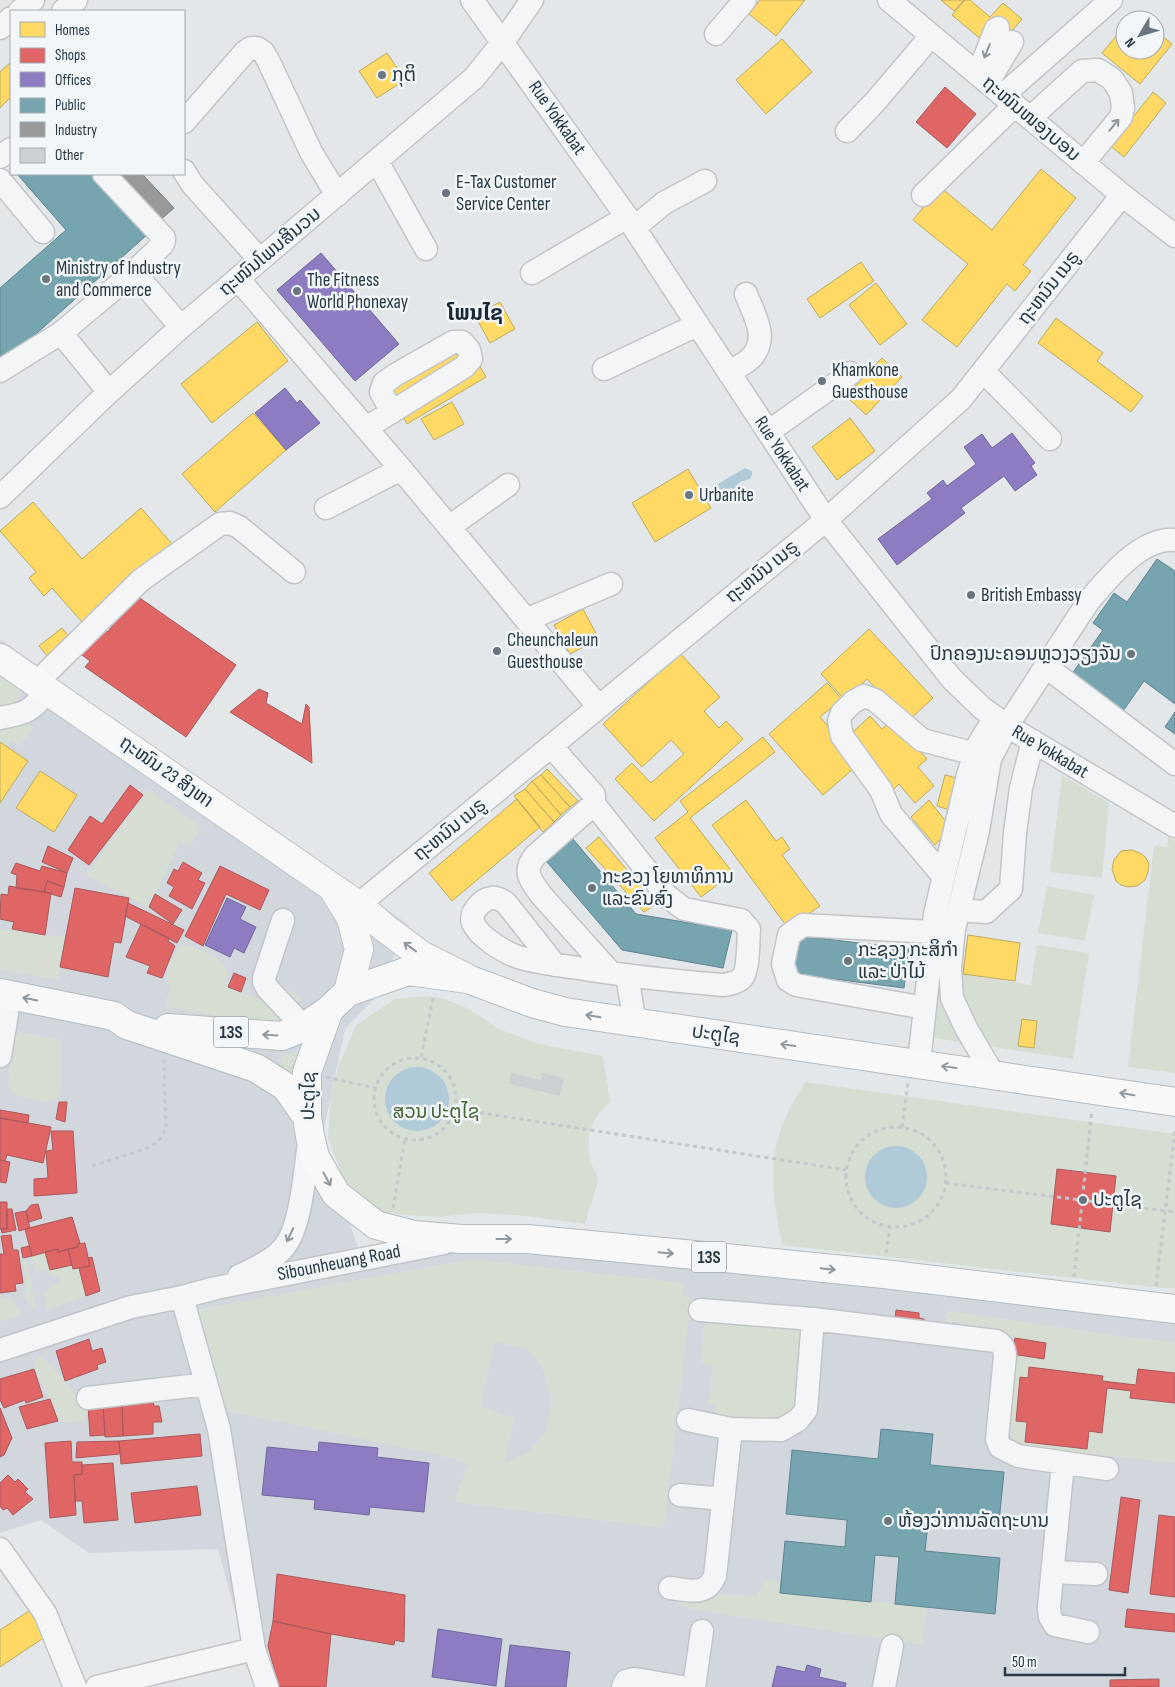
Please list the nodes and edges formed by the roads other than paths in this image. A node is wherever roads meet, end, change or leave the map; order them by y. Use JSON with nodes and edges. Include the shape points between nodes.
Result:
{"nodes":[{"id":1,"x":33,"y":0,"type":"edge"},
{"id":2,"x":76,"y":0,"type":"edge"},
{"id":3,"x":472,"y":0,"type":"edge"},
{"id":4,"x":532,"y":0,"type":"edge"},
{"id":5,"x":745,"y":0,"type":"edge"},
{"id":6,"x":888,"y":0,"type":"edge"},
{"id":7,"x":1111,"y":0,"type":"edge"},
{"id":8,"x":21,"y":10,"type":"edge"},
{"id":9,"x":64,"y":10,"type":"edge"},
{"id":10,"x":10,"y":19,"type":"edge"},
{"id":11,"x":0,"y":28,"type":"edge"},
{"id":12,"x":716,"y":34,"type":"dead end"},
{"id":13,"x":1005,"y":35,"type":"dead end"},
{"id":14,"x":931,"y":36,"type":"junction"},
{"id":15,"x":503,"y":42,"type":"junction"},
{"id":16,"x":1003,"y":95,"type":"junction"},
{"id":17,"x":185,"y":121,"type":"edge"},
{"id":18,"x":847,"y":131,"type":"dead end"},
{"id":19,"x":377,"y":161,"type":"junction"},
{"id":20,"x":1084,"y":163,"type":"junction"},
{"id":21,"x":185,"y":173,"type":"edge"},
{"id":22,"x":105,"y":175,"type":"edge"},
{"id":23,"x":0,"y":180,"type":"edge"},
{"id":24,"x":705,"y":181,"type":"dead end"},
{"id":25,"x":337,"y":195,"type":"junction"},
{"id":26,"x":923,"y":195,"type":"dead end"},
{"id":27,"x":1122,"y":196,"type":"junction"},
{"id":28,"x":630,"y":223,"type":"junction"},
{"id":29,"x":42,"y":232,"type":"dead end"},
{"id":30,"x":1175,"y":236,"type":"edge"},
{"id":31,"x":426,"y":249,"type":"dead end"},
{"id":32,"x":260,"y":260,"type":"junction"},
{"id":33,"x":134,"y":272,"type":"junction"},
{"id":34,"x":532,"y":273,"type":"dead end"},
{"id":35,"x":238,"y":279,"type":"junction"},
{"id":36,"x":746,"y":294,"type":"dead end"},
{"id":37,"x":697,"y":325,"type":"junction"},
{"id":38,"x":181,"y":327,"type":"junction"},
{"id":39,"x":61,"y":333,"type":"junction"},
{"id":40,"x":604,"y":369,"type":"dead end"},
{"id":41,"x":0,"y":371,"type":"edge"},
{"id":42,"x":984,"y":371,"type":"junction"},
{"id":43,"x":729,"y":373,"type":"junction"},
{"id":44,"x":851,"y":373,"type":"dead end"},
{"id":45,"x":109,"y":392,"type":"junction"},
{"id":46,"x":392,"y":412,"type":"dead end"},
{"id":47,"x":366,"y":428,"type":"junction"},
{"id":48,"x":768,"y":432,"type":"junction"},
{"id":49,"x":1050,"y":439,"type":"dead end"},
{"id":50,"x":401,"y":469,"type":"junction"},
{"id":51,"x":508,"y":485,"type":"dead end"},
{"id":52,"x":0,"y":496,"type":"edge"},
{"id":53,"x":326,"y":508,"type":"dead end"},
{"id":54,"x":826,"y":520,"type":"junction"},
{"id":55,"x":449,"y":527,"type":"junction"},
{"id":56,"x":1175,"y":540,"type":"edge"},
{"id":57,"x":294,"y":572,"type":"dead end"},
{"id":58,"x":611,"y":584,"type":"dead end"},
{"id":59,"x":526,"y":620,"type":"junction"},
{"id":60,"x":0,"y":658,"type":"edge"},
{"id":61,"x":1045,"y":666,"type":"junction"},
{"id":62,"x":42,"y":687,"type":"junction"},
{"id":63,"x":598,"y":706,"type":"junction"},
{"id":64,"x":0,"y":718,"type":"edge"},
{"id":65,"x":1001,"y":721,"type":"junction"},
{"id":66,"x":1033,"y":742,"type":"junction"},
{"id":67,"x":552,"y":746,"type":"junction"},
{"id":68,"x":975,"y":754,"type":"junction"},
{"id":69,"x":1175,"y":764,"type":"edge"},
{"id":70,"x":594,"y":804,"type":"junction"},
{"id":71,"x":1175,"y":826,"type":"edge"},
{"id":72,"x":944,"y":877,"type":"junction"},
{"id":73,"x":332,"y":886,"type":"junction"},
{"id":74,"x":358,"y":905,"type":"junction"},
{"id":75,"x":959,"y":908,"type":"junction"},
{"id":76,"x":283,"y":920,"type":"dead end"},
{"id":77,"x":933,"y":932,"type":"junction"},
{"id":78,"x":555,"y":965,"type":"dead end"},
{"id":79,"x":619,"y":975,"type":"junction"},
{"id":80,"x":468,"y":979,"type":"junction"},
{"id":81,"x":339,"y":1001,"type":"junction"},
{"id":82,"x":2,"y":1007,"type":"edge"},
{"id":83,"x":925,"y":1008,"type":"junction"},
{"id":84,"x":635,"y":1023,"type":"junction"},
{"id":85,"x":127,"y":1026,"type":"junction"},
{"id":86,"x":304,"y":1027,"type":"junction"},
{"id":87,"x":0,"y":1056,"type":"edge"},
{"id":88,"x":915,"y":1062,"type":"junction"},
{"id":89,"x":993,"y":1074,"type":"junction"},
{"id":90,"x":1175,"y":1102,"type":"edge"},
{"id":91,"x":308,"y":1127,"type":"junction"},
{"id":92,"x":462,"y":1239,"type":"junction"},
{"id":93,"x":216,"y":1288,"type":"junction"},
{"id":94,"x":182,"y":1297,"type":"junction"},
{"id":95,"x":1164,"y":1308,"type":"edge"},
{"id":96,"x":700,"y":1310,"type":"dead end"},
{"id":97,"x":813,"y":1319,"type":"junction"},
{"id":98,"x":0,"y":1350,"type":"edge"},
{"id":99,"x":206,"y":1384,"type":"junction"},
{"id":100,"x":88,"y":1398,"type":"dead end"},
{"id":101,"x":688,"y":1420,"type":"dead end"},
{"id":102,"x":732,"y":1429,"type":"junction"},
{"id":103,"x":1063,"y":1463,"type":"junction"},
{"id":104,"x":1107,"y":1469,"type":"dead end"},
{"id":105,"x":680,"y":1495,"type":"dead end"},
{"id":106,"x":723,"y":1500,"type":"junction"},
{"id":107,"x":0,"y":1549,"type":"edge"},
{"id":108,"x":1053,"y":1572,"type":"junction"},
{"id":109,"x":1096,"y":1574,"type":"dead end"},
{"id":110,"x":670,"y":1588,"type":"dead end"},
{"id":111,"x":702,"y":1631,"type":"dead end"},
{"id":112,"x":1088,"y":1632,"type":"dead end"},
{"id":113,"x":892,"y":1646,"type":"dead end"},
{"id":114,"x":254,"y":1649,"type":"junction"},
{"id":115,"x":111,"y":1685,"type":"edge"},
{"id":116,"x":75,"y":1687,"type":"edge"},
{"id":117,"x":267,"y":1687,"type":"edge"},
{"id":118,"x":623,"y":1687,"type":"edge"},
{"id":119,"x":682,"y":1687,"type":"edge"},
{"id":120,"x":694,"y":1687,"type":"edge"},
{"id":121,"x":884,"y":1687,"type":"edge"}],
"edges":[{"from":1,"to":8,"type":"street"},
{"from":2,"to":9,"type":"street"},
{"from":3,"to":15,"type":"street","name":"Rue Yokkabat"},
{"from":4,"to":15,"type":"street","name":"ຖະໜົນໂພນສີນວນ"},
{"from":5,"to":12,"type":"street"},
{"from":6,"to":14,"type":"street","name":"ຖະໜົນໜອງບອນ"},
{"from":7,"to":16,"type":"street"},
{"from":10,"to":11,"type":"street"},
{"from":13,"to":16,"type":"street","via":[[996,29]]},
{"from":14,"to":16,"type":"street","name":"ຖະໜົນໜອງບອນ"},
{"from":14,"to":18,"type":"street"},
{"from":15,"to":19,"type":"street","name":"ຖະໜົນໂພນສີນວນ","via":[[474,78]]},
{"from":15,"to":28,"type":"street","name":"Rue Yokkabat"},
{"from":16,"to":20,"type":"street","name":"ຖະໜົນໜອງບອນ"},
{"from":20,"to":16,"type":"street","one_way":true,"via":[[1121,117],[1121,93],[1112,79],[1098,70],[1082,71]]},
{"from":16,"to":26,"type":"street"},
{"from":17,"to":25,"type":"street","via":[[245,52],[257,48],[268,60],[311,152]]},
{"from":19,"to":25,"type":"street","name":"ຖະໜົນໂພນສີນວນ"},
{"from":19,"to":31,"type":"street"},
{"from":20,"to":27,"type":"street","name":"ຖະໜົນໜອງບອນ"},
{"from":21,"to":32,"type":"street"},
{"from":22,"to":33,"type":"street","via":[[164,238]]},
{"from":23,"to":29,"type":"street"},
{"from":24,"to":28,"type":"street"},
{"from":25,"to":32,"type":"street","name":"ຖະໜົນໂພນສີນວນ"},
{"from":27,"to":30,"type":"street","name":"ຖະໜົນໜອງບອນ"},
{"from":27,"to":42,"type":"street","name":"ຖະຫນົນ ເນຣູ"},
{"from":28,"to":34,"type":"street"},
{"from":28,"to":37,"type":"street","name":"Rue Yokkabat"},
{"from":32,"to":35,"type":"street","name":"ຖະໜົນໂພນສີນວນ"},
{"from":33,"to":38,"type":"street"},
{"from":33,"to":39,"type":"street"},
{"from":35,"to":38,"type":"street","name":"ຖະໜົນໂພນສີນວນ"},
{"from":35,"to":47,"type":"street"},
{"from":36,"to":43,"type":"street","via":[[761,333],[759,347],[751,358]]},
{"from":37,"to":40,"type":"street"},
{"from":37,"to":43,"type":"street","name":"Rue Yokkabat"},
{"from":38,"to":45,"type":"street","name":"ຖະໜົນໂພນສີນວນ"},
{"from":39,"to":41,"type":"street"},
{"from":39,"to":45,"type":"street"},
{"from":42,"to":49,"type":"street"},
{"from":42,"to":54,"type":"street","name":"ຖະຫນົນ ເນຣູ","via":[[961,398]]},
{"from":43,"to":48,"type":"street","name":"Rue Yokkabat"},
{"from":44,"to":48,"type":"street"},
{"from":45,"to":52,"type":"street","name":"ຖະໜົນໂພນສີນວນ"},
{"from":46,"to":47,"type":"street"},
{"from":47,"to":50,"type":"street"},
{"from":48,"to":54,"type":"street","name":"Rue Yokkabat"},
{"from":50,"to":53,"type":"street"},
{"from":50,"to":55,"type":"street"},
{"from":51,"to":55,"type":"street"},
{"from":54,"to":63,"type":"street","name":"ຖະຫນົນ ເນຣູ"},
{"from":54,"to":65,"type":"street","name":"Rue Yokkabat","via":[[952,679]]},
{"from":55,"to":59,"type":"street"},
{"from":56,"to":61,"type":"street","via":[[1143,549],[1103,584]]},
{"from":57,"to":62,"type":"street","via":[[239,527],[230,523],[220,524],[141,580]]},
{"from":58,"to":59,"type":"street"},
{"from":59,"to":63,"type":"street"},
{"from":60,"to":62,"type":"main road","name":"ຖະໜົນ 23 ສິງຫາ"},
{"from":61,"to":65,"type":"street"},
{"from":61,"to":69,"type":"street"},
{"from":62,"to":64,"type":"street","via":[[34,706],[24,714]]},
{"from":62,"to":73,"type":"main road","name":"ຖະໜົນ 23 ສິງຫາ"},
{"from":63,"to":67,"type":"street","name":"ຖະຫນົນ ເນຣູ"},
{"from":65,"to":66,"type":"street","name":"Rue Yokkabat"},
{"from":65,"to":68,"type":"street"},
{"from":65,"to":75,"type":"street"},
{"from":66,"to":71,"type":"street","name":"Rue Yokkabat"},
{"from":66,"to":75,"type":"street","via":[[1021,788],[1011,889],[986,912]]},
{"from":67,"to":70,"type":"street","via":[[594,795]]},
{"from":67,"to":74,"type":"street","name":"ຖະຫນົນ ເນຣູ"},
{"from":68,"to":72,"type":"street"},
{"from":68,"to":72,"type":"street","via":[[922,740],[875,700],[864,696],[853,702],[839,721],[842,736],[881,790],[891,814]]},
{"from":70,"to":79,"type":"street","via":[[535,856],[528,872],[542,896]]},
{"from":70,"to":79,"type":"street","via":[[667,896],[684,909],[741,920],[749,930],[745,972],[734,983],[723,985]]},
{"from":72,"to":77,"type":"street"},
{"from":73,"to":74,"type":"main road","name":"ຖະໜົນ 23 ສິງຫາ"},
{"from":73,"to":81,"type":"main road","name":"ຖະໜົນ 23 ສິງຫາ","via":[[351,918],[359,949]]},
{"from":80,"to":74,"type":"main road","name":"ຖະໜົນ 23 ສິງຫາ","one_way":true,"via":[[421,954]]},
{"from":75,"to":89,"type":"street","via":[[950,967],[952,998]]},
{"from":76,"to":86,"type":"street","via":[[264,982]]},
{"from":77,"to":83,"type":"street"},
{"from":77,"to":83,"type":"street","via":[[803,925],[789,935],[783,964],[788,980],[796,985]]},
{"from":78,"to":79,"type":"street"},
{"from":79,"to":84,"type":"street"},
{"from":80,"to":81,"type":"main road","name":"ປະຕູໄຊ","number":"13S","via":[[408,971]]},
{"from":84,"to":80,"type":"main road","name":"ປະຕູໄຊ","number":"13S","one_way":true,"via":[[565,1012]]},
{"from":81,"to":86,"type":"main road","number":"13S"},
{"from":81,"to":91,"type":"main road","name":"ປະຕູໄຊ","number":"13S","via":[[307,1072]]},
{"from":82,"to":85,"type":"main road","number":"13S","via":[[114,1016]]},
{"from":82,"to":87,"type":"street"},
{"from":83,"to":88,"type":"street"},
{"from":88,"to":84,"type":"main road","name":"ປະຕູໄຊ","number":"13S","one_way":true},
{"from":86,"to":85,"type":"main road","number":"13S","one_way":true,"via":[[282,1036]]},
{"from":85,"to":91,"type":"main road","number":"13S","via":[[256,1068],[286,1087]]},
{"from":89,"to":88,"type":"main road","name":"ປະຕູໄຊ","number":"13S","one_way":true},
{"from":90,"to":89,"type":"main road","name":"ປະຕູໄຊ","number":"13S","one_way":true},
{"from":91,"to":92,"type":"main road","name":"ປະຕູໄຊ","number":"13S","one_way":true,"via":[[315,1157],[336,1194],[376,1225],[414,1235]]},
{"from":91,"to":93,"type":"street","name":"Sibounheuang Road","one_way":true,"via":[[298,1215],[285,1246],[262,1265]]},
{"from":92,"to":93,"type":"street","name":"Sibounheuang Road"},
{"from":92,"to":95,"type":"main road","name":"ປະຕູໄຊ","number":"13S","one_way":true,"via":[[527,1239],[884,1274]]},
{"from":93,"to":94,"type":"street","name":"Sibounheuang Road"},
{"from":94,"to":98,"type":"street","name":"Sibounheuang Road","via":[[131,1307]]},
{"from":94,"to":99,"type":"street"},
{"from":96,"to":97,"type":"street"},
{"from":97,"to":102,"type":"street","via":[[806,1410],[798,1420],[781,1430]]},
{"from":97,"to":103,"type":"street","via":[[1001,1343],[1005,1356],[997,1439],[1000,1447],[1018,1456]]},
{"from":99,"to":100,"type":"street"},
{"from":99,"to":114,"type":"street","via":[[219,1429]]},
{"from":101,"to":102,"type":"street"},
{"from":102,"to":106,"type":"street"},
{"from":103,"to":104,"type":"street"},
{"from":103,"to":108,"type":"street"},
{"from":105,"to":106,"type":"street"},
{"from":106,"to":110,"type":"street","via":[[712,1583],[700,1591]]},
{"from":107,"to":116,"type":"street","via":[[45,1613]]},
{"from":108,"to":109,"type":"street"},
{"from":108,"to":112,"type":"street","via":[[1050,1617],[1055,1625]]},
{"from":111,"to":120,"type":"street"},
{"from":113,"to":121,"type":"street"},
{"from":114,"to":115,"type":"street"},
{"from":114,"to":117,"type":"street"},
{"from":118,"to":119,"type":"street","via":[[635,1679]]}]}
